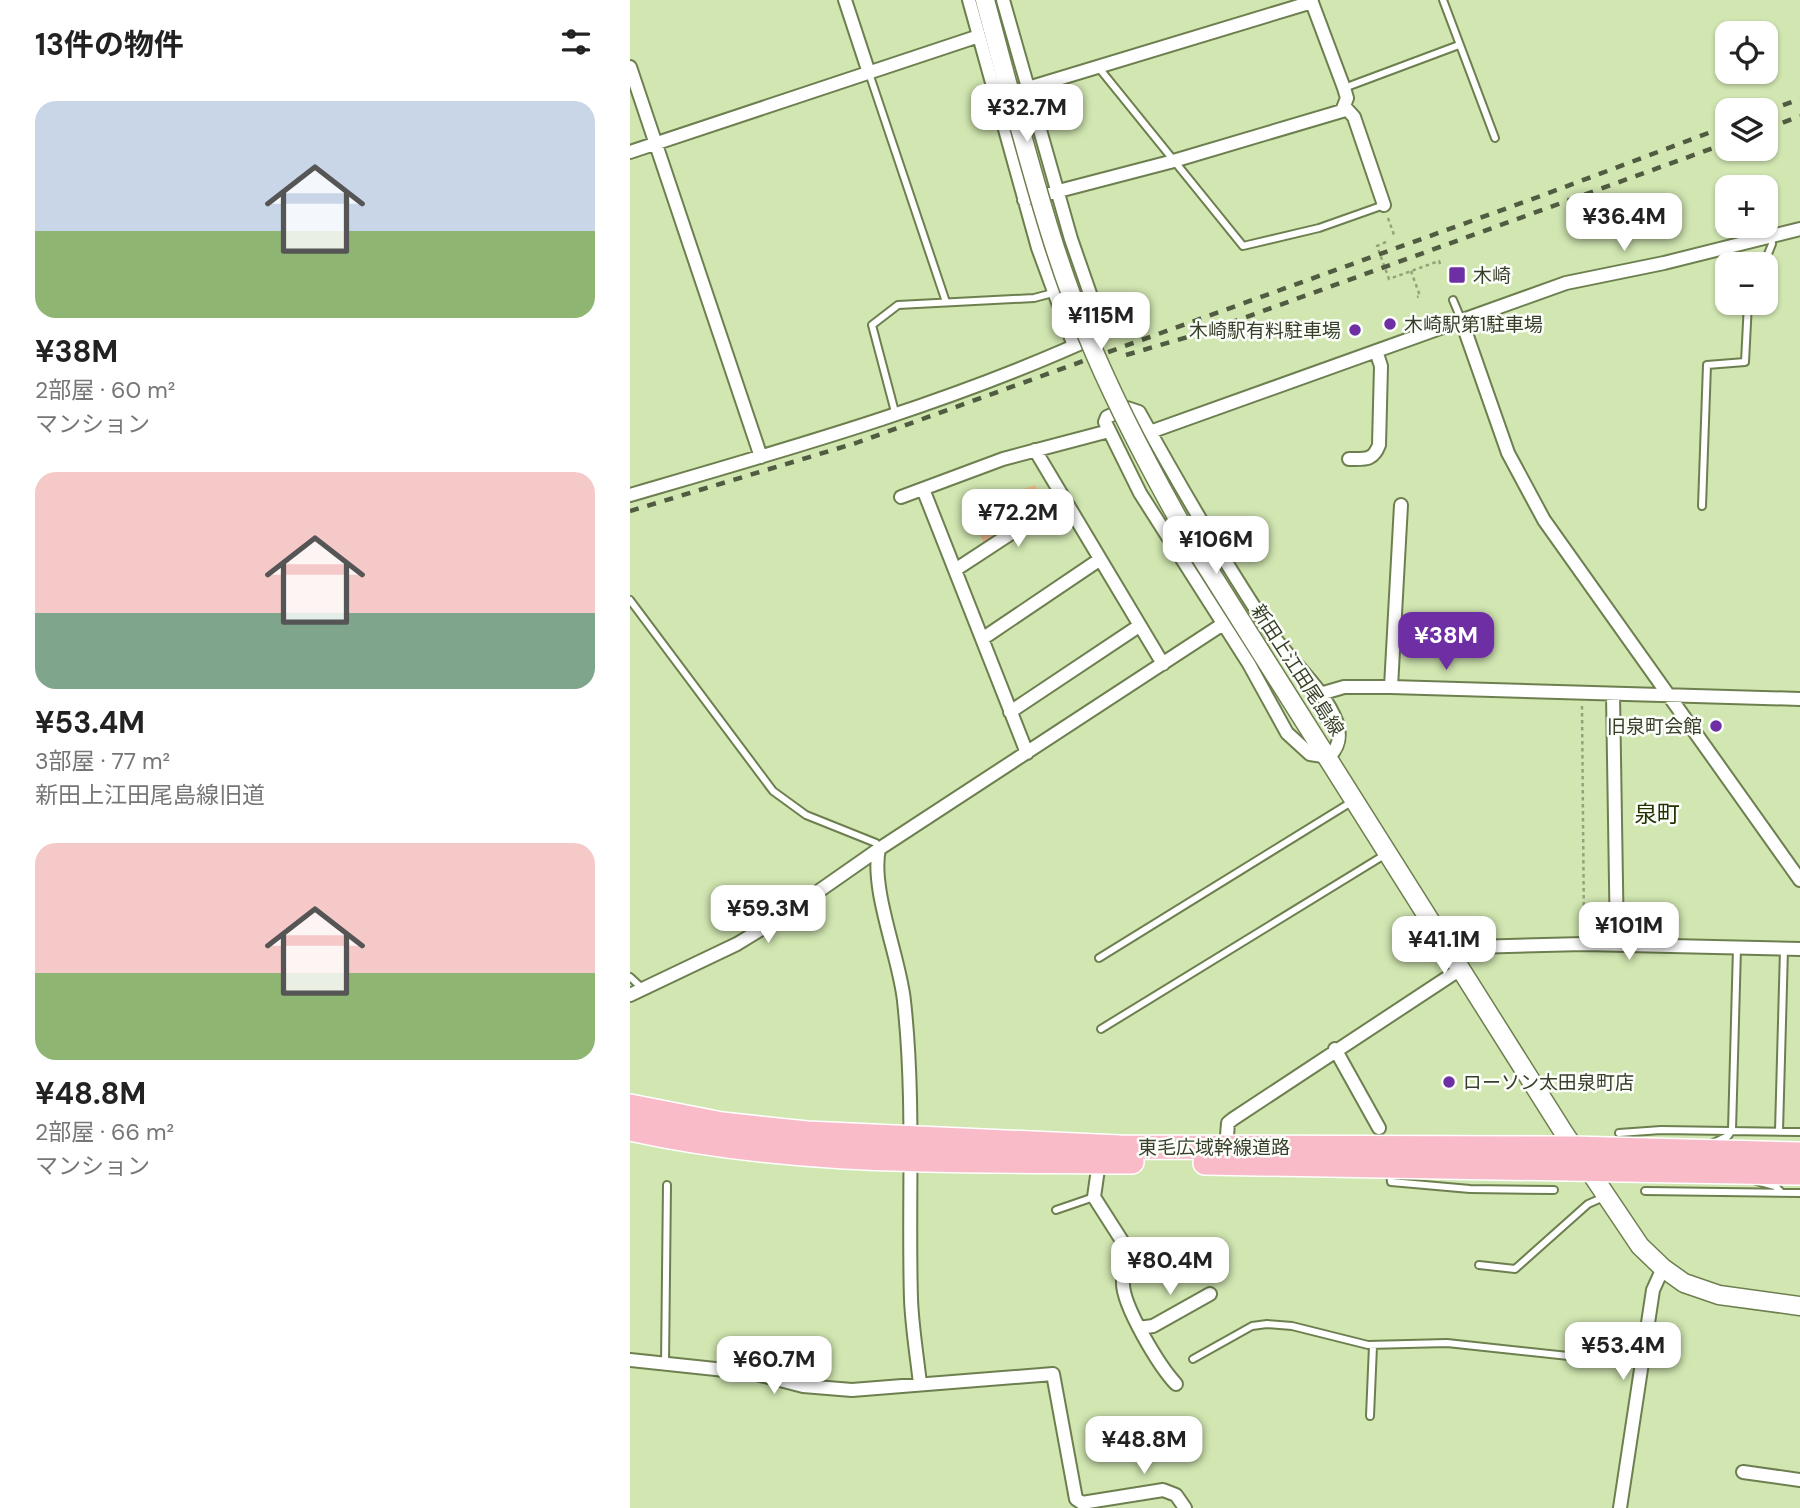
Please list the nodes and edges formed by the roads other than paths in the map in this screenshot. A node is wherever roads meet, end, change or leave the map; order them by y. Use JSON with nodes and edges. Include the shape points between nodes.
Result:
{"nodes":[{"id":1,"x":845,"y":0,"type":"edge"},
{"id":2,"x":969,"y":0,"type":"edge"},
{"id":3,"x":985,"y":0,"type":"edge"},
{"id":4,"x":1003,"y":0,"type":"edge"},
{"id":5,"x":1443,"y":0,"type":"edge"},
{"id":6,"x":1312,"y":1,"type":"edge"},
{"id":7,"x":979,"y":36,"type":"junction"},
{"id":8,"x":1459,"y":45,"type":"junction"},
{"id":9,"x":630,"y":67,"type":"edge"},
{"id":10,"x":1099,"y":68,"type":"junction"},
{"id":11,"x":869,"y":73,"type":"junction"},
{"id":12,"x":1344,"y":88,"type":"junction"},
{"id":13,"x":1028,"y":89,"type":"junction"},
{"id":14,"x":1345,"y":107,"type":"junction"},
{"id":15,"x":1494,"y":138,"type":"dead end"},
{"id":16,"x":656,"y":143,"type":"junction"},
{"id":17,"x":630,"y":152,"type":"edge"},
{"id":18,"x":1173,"y":162,"type":"junction"},
{"id":19,"x":1057,"y":191,"type":"junction"},
{"id":20,"x":1024,"y":200,"type":"junction"},
{"id":21,"x":1384,"y":205,"type":"joint"},
{"id":22,"x":1800,"y":229,"type":"edge"},
{"id":23,"x":1778,"y":234,"type":"edge"},
{"id":24,"x":1762,"y":238,"type":"edge"},
{"id":25,"x":1053,"y":293,"type":"junction"},
{"id":26,"x":1453,"y":300,"type":"dead end"},
{"id":27,"x":946,"y":302,"type":"junction"},
{"id":28,"x":1747,"y":315,"type":"edge"},
{"id":29,"x":1461,"y":319,"type":"junction"},
{"id":30,"x":1074,"y":346,"type":"junction"},
{"id":31,"x":1376,"y":351,"type":"junction"},
{"id":32,"x":895,"y":412,"type":"junction"},
{"id":33,"x":1109,"y":431,"type":"junction"},
{"id":34,"x":1150,"y":432,"type":"junction"},
{"id":35,"x":1035,"y":450,"type":"junction"},
{"id":36,"x":761,"y":457,"type":"junction"},
{"id":37,"x":1349,"y":459,"type":"dead end"},
{"id":38,"x":923,"y":489,"type":"junction"},
{"id":39,"x":630,"y":495,"type":"edge"},
{"id":40,"x":901,"y":496,"type":"dead end"},
{"id":41,"x":1062,"y":500,"type":"junction"},
{"id":42,"x":1401,"y":505,"type":"dead end"},
{"id":43,"x":1702,"y":506,"type":"dead end"},
{"id":44,"x":1099,"y":560,"type":"junction"},
{"id":45,"x":955,"y":570,"type":"junction"},
{"id":46,"x":630,"y":600,"type":"edge"},
{"id":47,"x":1223,"y":624,"type":"junction"},
{"id":48,"x":1139,"y":626,"type":"junction"},
{"id":49,"x":982,"y":639,"type":"junction"},
{"id":50,"x":1163,"y":664,"type":"junction"},
{"id":51,"x":1391,"y":687,"type":"junction"},
{"id":52,"x":1320,"y":694,"type":"junction"},
{"id":53,"x":1613,"y":695,"type":"junction"},
{"id":54,"x":1668,"y":696,"type":"junction"},
{"id":55,"x":1800,"y":699,"type":"edge"},
{"id":56,"x":1010,"y":712,"type":"junction"},
{"id":57,"x":1027,"y":753,"type":"junction"},
{"id":58,"x":1329,"y":757,"type":"junction"},
{"id":59,"x":1355,"y":800,"type":"junction"},
{"id":60,"x":879,"y":849,"type":"junction"},
{"id":61,"x":1388,"y":853,"type":"junction"},
{"id":62,"x":1800,"y":880,"type":"edge"},
{"id":63,"x":1617,"y":945,"type":"junction"},
{"id":64,"x":1737,"y":948,"type":"junction"},
{"id":65,"x":1784,"y":949,"type":"junction"},
{"id":66,"x":1800,"y":949,"type":"edge"},
{"id":67,"x":1099,"y":958,"type":"dead end"},
{"id":68,"x":1457,"y":961,"type":"junction"},
{"id":69,"x":630,"y":977,"type":"edge"},
{"id":70,"x":643,"y":989,"type":"junction"},
{"id":71,"x":630,"y":995,"type":"edge"},
{"id":72,"x":1101,"y":1029,"type":"dead end"},
{"id":73,"x":1335,"y":1049,"type":"junction"},
{"id":74,"x":630,"y":1106,"type":"edge"},
{"id":75,"x":1379,"y":1128,"type":"dead end"},
{"id":76,"x":630,"y":1129,"type":"edge"},
{"id":77,"x":1732,"y":1130,"type":"junction"},
{"id":78,"x":1779,"y":1131,"type":"junction"},
{"id":79,"x":1800,"y":1132,"type":"edge"},
{"id":80,"x":1619,"y":1133,"type":"dead end"},
{"id":81,"x":1226,"y":1148,"type":"junction"},
{"id":82,"x":1573,"y":1148,"type":"junction"},
{"id":83,"x":911,"y":1149,"type":"junction"},
{"id":84,"x":1702,"y":1152,"type":"junction"},
{"id":85,"x":1800,"y":1154,"type":"edge"},
{"id":86,"x":1099,"y":1162,"type":"junction"},
{"id":87,"x":1591,"y":1171,"type":"junction"},
{"id":88,"x":1741,"y":1172,"type":"junction"},
{"id":89,"x":1800,"y":1173,"type":"edge"},
{"id":90,"x":1470,"y":1179,"type":"junction"},
{"id":91,"x":667,"y":1185,"type":"dead end"},
{"id":92,"x":1554,"y":1190,"type":"dead end"},
{"id":93,"x":1645,"y":1191,"type":"dead end"},
{"id":94,"x":1782,"y":1193,"type":"junction"},
{"id":95,"x":1800,"y":1193,"type":"edge"},
{"id":96,"x":1606,"y":1196,"type":"junction"},
{"id":97,"x":1094,"y":1197,"type":"junction"},
{"id":98,"x":1056,"y":1210,"type":"dead end"},
{"id":99,"x":1479,"y":1265,"type":"dead end"},
{"id":100,"x":1663,"y":1268,"type":"junction"},
{"id":101,"x":1210,"y":1294,"type":"dead end"},
{"id":102,"x":1800,"y":1306,"type":"edge"},
{"id":103,"x":1139,"y":1328,"type":"junction"},
{"id":104,"x":1373,"y":1346,"type":"junction"},
{"id":105,"x":1193,"y":1359,"type":"dead end"},
{"id":106,"x":630,"y":1360,"type":"edge"},
{"id":107,"x":665,"y":1364,"type":"junction"},
{"id":108,"x":1643,"y":1364,"type":"junction"},
{"id":109,"x":920,"y":1384,"type":"junction"},
{"id":110,"x":1176,"y":1384,"type":"dead end"},
{"id":111,"x":1370,"y":1416,"type":"dead end"},
{"id":112,"x":1743,"y":1472,"type":"dead end"},
{"id":113,"x":1800,"y":1480,"type":"edge"},
{"id":114,"x":1185,"y":1508,"type":"edge"},
{"id":115,"x":1620,"y":1508,"type":"edge"}],
"edges":[{"from":1,"to":11,"type":"street"},
{"from":2,"to":7,"type":"street"},
{"from":3,"to":58,"type":"main road","name":"新田上江田尾島線","bridge":true,"via":[[1053,242],[1087,336],[1133,436],[1190,540]]},
{"from":4,"to":13,"type":"street"},
{"from":5,"to":8,"type":"lane"},
{"from":6,"to":10,"type":"street"},
{"from":6,"to":12,"type":"street"},
{"from":7,"to":11,"type":"street"},
{"from":7,"to":20,"type":"street"},
{"from":8,"to":12,"type":"lane"},
{"from":8,"to":15,"type":"lane"},
{"from":9,"to":16,"type":"street"},
{"from":10,"to":13,"type":"street"},
{"from":10,"to":18,"type":"lane"},
{"from":11,"to":16,"type":"street"},
{"from":11,"to":27,"type":"lane"},
{"from":12,"to":14,"type":"street"},
{"from":13,"to":19,"type":"street"},
{"from":14,"to":18,"type":"street","via":[[1333,116]]},
{"from":14,"to":21,"type":"street","via":[[1354,117]]},
{"from":16,"to":17,"type":"street"},
{"from":16,"to":36,"type":"street"},
{"from":18,"to":19,"type":"street"},
{"from":18,"to":21,"type":"lane","via":[[1243,246],[1320,228]]},
{"from":19,"to":20,"type":"street"},
{"from":19,"to":30,"type":"street","via":[[1103,331]]},
{"from":20,"to":25,"type":"street"},
{"from":22,"to":23,"type":"street"},
{"from":24,"to":29,"type":"street","via":[[1566,283]]},
{"from":25,"to":27,"type":"lane"},
{"from":25,"to":30,"type":"street"},
{"from":26,"to":29,"type":"lane"},
{"from":27,"to":32,"type":"lane","via":[[898,305],[872,325]]},
{"from":28,"to":43,"type":"lane","via":[[1745,362],[1707,365]]},
{"from":29,"to":31,"type":"street"},
{"from":29,"to":54,"type":"street","via":[[1508,453],[1544,520]]},
{"from":30,"to":32,"type":"street"},
{"from":31,"to":34,"type":"street"},
{"from":31,"to":37,"type":"street","via":[[1381,366],[1379,445],[1368,459]]},
{"from":32,"to":36,"type":"street"},
{"from":33,"to":34,"type":"street","via":[[1107,417],[1133,408]]},
{"from":33,"to":35,"type":"street"},
{"from":33,"to":47,"type":"street","via":[[1140,493]]},
{"from":34,"to":52,"type":"street","via":[[1275,638]]},
{"from":35,"to":38,"type":"street"},
{"from":35,"to":41,"type":"street"},
{"from":36,"to":39,"type":"street"},
{"from":38,"to":40,"type":"street"},
{"from":38,"to":45,"type":"street"},
{"from":41,"to":44,"type":"street"},
{"from":41,"to":45,"type":"street"},
{"from":42,"to":51,"type":"street"},
{"from":44,"to":48,"type":"street"},
{"from":44,"to":49,"type":"street"},
{"from":45,"to":49,"type":"street"},
{"from":46,"to":60,"type":"lane","via":[[773,791],[806,815],[876,843]]},
{"from":47,"to":50,"type":"street"},
{"from":47,"to":58,"type":"street","via":[[1301,749]]},
{"from":48,"to":50,"type":"street"},
{"from":48,"to":56,"type":"street"},
{"from":49,"to":56,"type":"street"},
{"from":50,"to":57,"type":"street"},
{"from":51,"to":52,"type":"street","via":[[1343,687]]},
{"from":51,"to":53,"type":"street"},
{"from":52,"to":58,"type":"street","via":[[1339,734],[1336,750]]},
{"from":53,"to":54,"type":"street"},
{"from":53,"to":63,"type":"street"},
{"from":54,"to":55,"type":"street"},
{"from":54,"to":62,"type":"street"},
{"from":56,"to":57,"type":"street"},
{"from":57,"to":60,"type":"street"},
{"from":58,"to":59,"type":"main road","name":"新田上江田尾島線"},
{"from":59,"to":61,"type":"main road","name":"新田上江田尾島線"},
{"from":59,"to":67,"type":"lane"},
{"from":60,"to":70,"type":"street","via":[[757,932]]},
{"from":60,"to":83,"type":"street","via":[[885,912],[904,998]]},
{"from":61,"to":68,"type":"main road","name":"新田上江田尾島線"},
{"from":61,"to":72,"type":"lane"},
{"from":63,"to":64,"type":"street"},
{"from":63,"to":68,"type":"street","via":[[1473,947]]},
{"from":64,"to":65,"type":"street"},
{"from":64,"to":77,"type":"lane"},
{"from":65,"to":66,"type":"street"},
{"from":65,"to":78,"type":"lane"},
{"from":68,"to":73,"type":"street"},
{"from":68,"to":82,"type":"main road","name":"新田上江田尾島線"},
{"from":69,"to":70,"type":"lane"},
{"from":70,"to":71,"type":"street"},
{"from":73,"to":75,"type":"street"},
{"from":73,"to":81,"type":"street","via":[[1228,1123]]},
{"from":74,"to":83,"type":"highway","name":"東毛広域幹線道路"},
{"from":76,"to":83,"type":"highway","name":"東毛広域幹線道路","via":[[774,1153]]},
{"from":77,"to":78,"type":"lane"},
{"from":77,"to":80,"type":"lane"},
{"from":77,"to":84,"type":"lane"},
{"from":78,"to":79,"type":"lane"},
{"from":81,"to":82,"type":"highway","name":"東毛広域幹線道路"},
{"from":81,"to":83,"type":"highway","name":"東毛広域幹線道路"},
{"from":82,"to":84,"type":"highway","name":"東毛広域幹線道路"},
{"from":82,"to":87,"type":"main road","name":"新田上江田尾島線"},
{"from":83,"to":86,"type":"highway","name":"東毛広域幹線道路","via":[[1009,1161]]},
{"from":83,"to":109,"type":"street","via":[[911,1301]]},
{"from":84,"to":85,"type":"highway","name":"東毛広域幹線道路"},
{"from":86,"to":90,"type":"highway","name":"東毛広域幹線道路","via":[[1390,1168]]},
{"from":86,"to":97,"type":"street"},
{"from":87,"to":88,"type":"highway","name":"東毛広域幹線道路"},
{"from":87,"to":90,"type":"highway","name":"東毛広域幹線道路"},
{"from":87,"to":96,"type":"main road","name":"新田上江田尾島線"},
{"from":88,"to":89,"type":"highway","name":"東毛広域幹線道路"},
{"from":88,"to":94,"type":"lane"},
{"from":90,"to":92,"type":"lane"},
{"from":91,"to":107,"type":"lane"},
{"from":93,"to":94,"type":"lane"},
{"from":94,"to":95,"type":"lane"},
{"from":96,"to":99,"type":"lane","via":[[1588,1205],[1515,1269]]},
{"from":96,"to":100,"type":"main road","name":"新田上江田尾島線","via":[[1640,1246]]},
{"from":97,"to":98,"type":"lane"},
{"from":97,"to":103,"type":"street","via":[[1130,1255],[1124,1285]]},
{"from":100,"to":102,"type":"main road","name":"新田上江田尾島線","via":[[1684,1283],[1719,1294]]},
{"from":100,"to":108,"type":"street","via":[[1653,1290]]},
{"from":101,"to":103,"type":"street","via":[[1153,1326]]},
{"from":103,"to":110,"type":"street"},
{"from":104,"to":105,"type":"lane","via":[[1292,1326],[1259,1324]]},
{"from":104,"to":108,"type":"lane","via":[[1447,1343]]},
{"from":104,"to":111,"type":"lane"},
{"from":106,"to":107,"type":"street"},
{"from":107,"to":109,"type":"street","via":[[852,1390]]},
{"from":108,"to":115,"type":"street"},
{"from":109,"to":114,"type":"street","via":[[1053,1374],[1076,1499],[1082,1503],[1163,1490],[1176,1495]]},
{"from":112,"to":113,"type":"street"}]}
